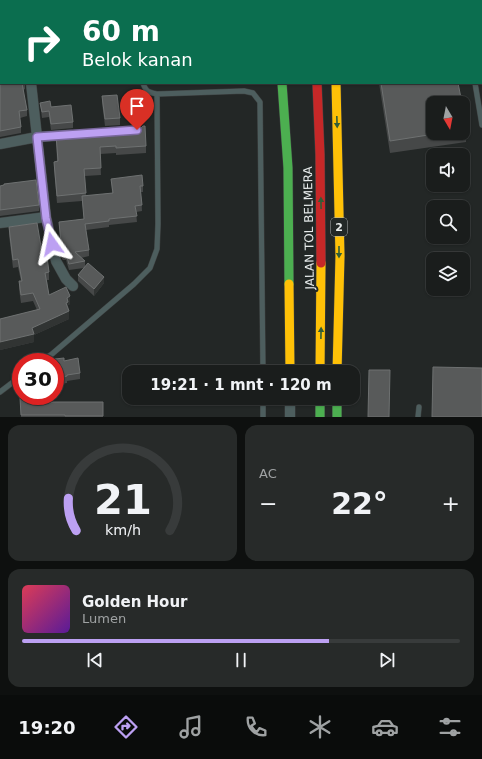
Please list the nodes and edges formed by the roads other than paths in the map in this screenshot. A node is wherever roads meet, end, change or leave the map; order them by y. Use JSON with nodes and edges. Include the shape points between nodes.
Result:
{"nodes":[{"id":1,"x":31,"y":84,"type":"edge"},
{"id":2,"x":143,"y":84,"type":"edge"},
{"id":3,"x":282,"y":84,"type":"edge"},
{"id":4,"x":318,"y":84,"type":"edge"},
{"id":5,"x":336,"y":84,"type":"edge"},
{"id":6,"x":475,"y":84,"type":"edge"},
{"id":7,"x":157,"y":94,"type":"junction"},
{"id":8,"x":482,"y":125,"type":"edge"},
{"id":9,"x":83,"y":134,"type":"edge"},
{"id":10,"x":37,"y":137,"type":"junction"},
{"id":11,"x":0,"y":144,"type":"edge"},
{"id":12,"x":46,"y":218,"type":"junction"},
{"id":13,"x":0,"y":223,"type":"edge"},
{"id":14,"x":73,"y":286,"type":"dead end"},
{"id":15,"x":53,"y":353,"type":"edge"},
{"id":16,"x":263,"y":365,"type":"edge"},
{"id":17,"x":290,"y":365,"type":"edge"},
{"id":18,"x":320,"y":365,"type":"edge"},
{"id":19,"x":337,"y":365,"type":"edge"},
{"id":20,"x":12,"y":383,"type":"edge"},
{"id":21,"x":0,"y":392,"type":"edge"},
{"id":22,"x":263,"y":405,"type":"edge"},
{"id":23,"x":290,"y":405,"type":"edge"},
{"id":24,"x":320,"y":405,"type":"edge"},
{"id":25,"x":337,"y":405,"type":"edge"},
{"id":26,"x":419,"y":407,"type":"dead end"},
{"id":27,"x":263,"y":417,"type":"edge"},
{"id":28,"x":290,"y":417,"type":"edge"},
{"id":29,"x":320,"y":417,"type":"edge"},
{"id":30,"x":336,"y":417,"type":"edge"},
{"id":31,"x":418,"y":417,"type":"edge"}],
"edges":[{"from":1,"to":10,"type":"street"},
{"from":2,"to":7,"type":"lane","via":[[148,92]]},
{"from":3,"to":17,"type":"main road","via":[[288,168]]},
{"from":18,"to":4,"type":"main road","name":"JALAN TOL BELMERA","number":"2","one_way":true,"via":[[322,285]]},
{"from":5,"to":19,"type":"main road","number":"2","one_way":true,"via":[[340,256]]},
{"from":6,"to":8,"type":"lane"},
{"from":7,"to":15,"type":"lane","via":[[157,249],[150,268]]},
{"from":7,"to":16,"type":"lane","via":[[244,91],[253,92],[260,102]]},
{"from":9,"to":10,"type":"street"},
{"from":10,"to":11,"type":"street"},
{"from":10,"to":12,"type":"street"},
{"from":12,"to":13,"type":"street"},
{"from":12,"to":14,"type":"street","via":[[56,262]]},
{"from":20,"to":21,"type":"lane"},
{"from":22,"to":27,"type":"lane"},
{"from":23,"to":28,"type":"street"},
{"from":24,"to":29,"type":"main road"},
{"from":25,"to":30,"type":"main road"},
{"from":26,"to":31,"type":"lane"}]}
